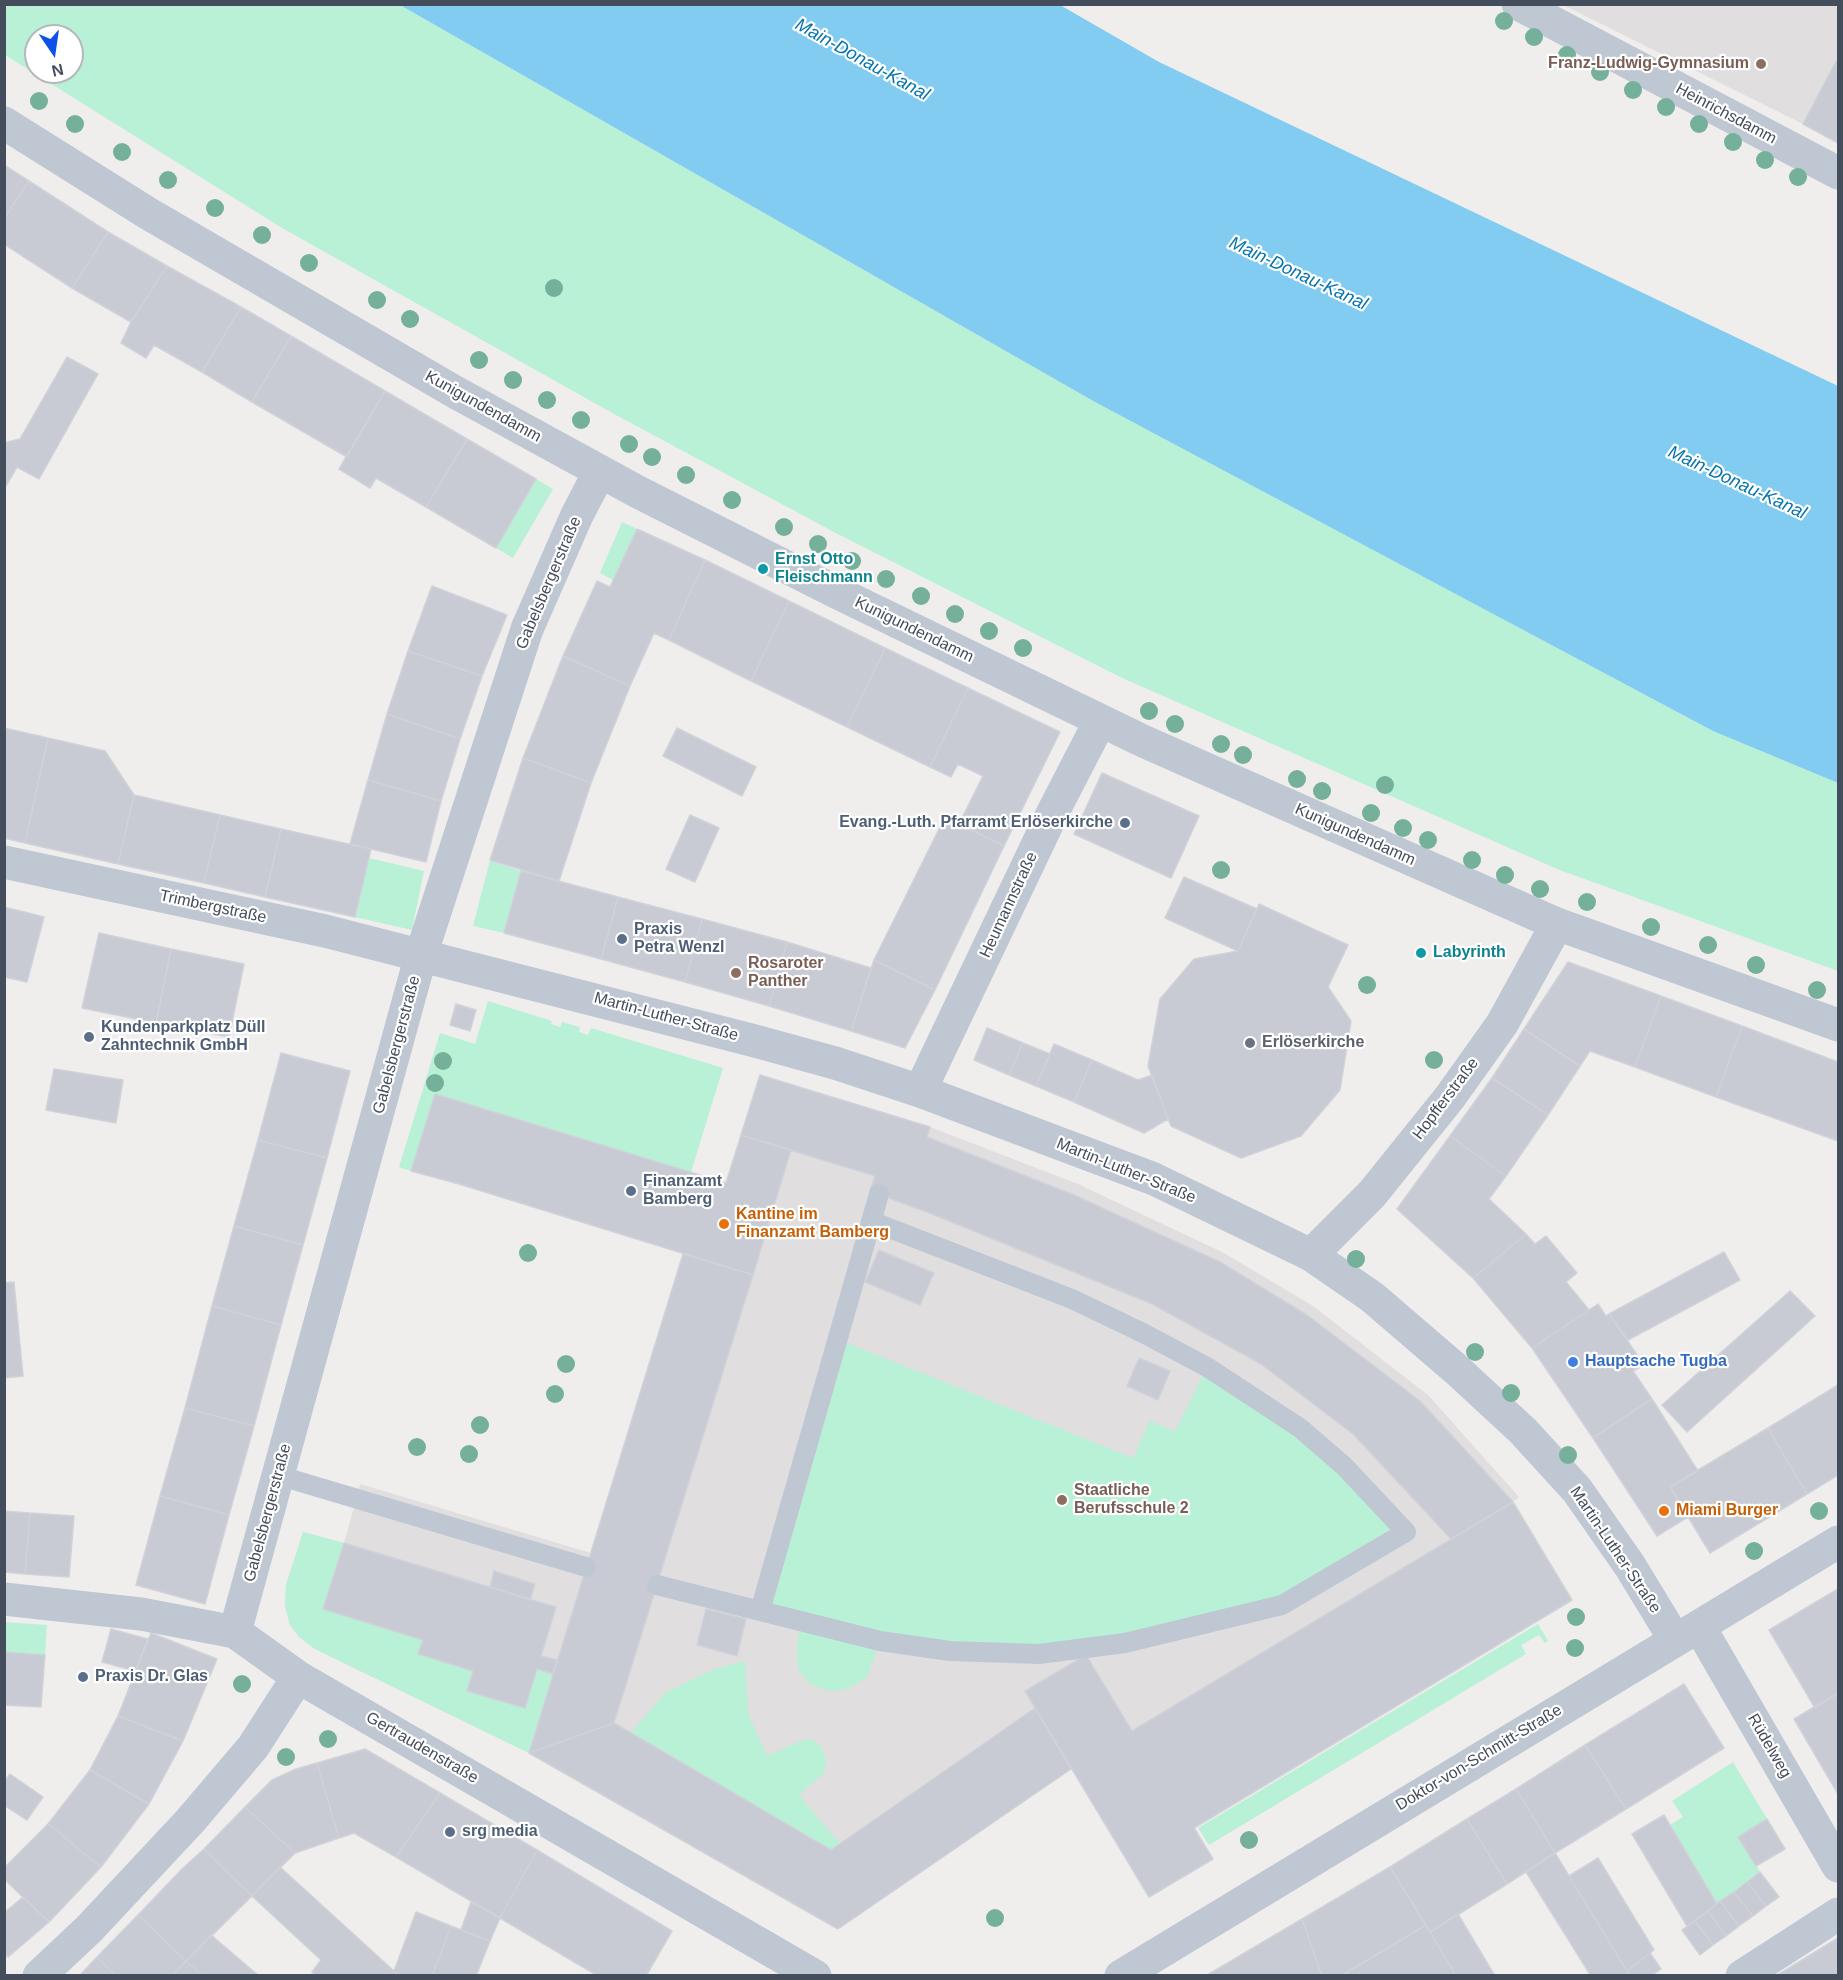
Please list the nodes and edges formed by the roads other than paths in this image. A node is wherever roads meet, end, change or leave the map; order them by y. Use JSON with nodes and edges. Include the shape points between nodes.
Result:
{"nodes":[{"id":1,"x":1518,"y":4,"type":"edge"},
{"id":2,"x":4,"y":123,"type":"edge"},
{"id":3,"x":1839,"y":173,"type":"edge"},
{"id":4,"x":600,"y":471,"type":"junction"},
{"id":5,"x":1101,"y":721,"type":"junction"},
{"id":6,"x":4,"y":862,"type":"edge"},
{"id":7,"x":1557,"y":924,"type":"junction"},
{"id":8,"x":421,"y":955,"type":"junction"},
{"id":9,"x":1839,"y":1025,"type":"edge"},
{"id":10,"x":920,"y":1091,"type":"junction"},
{"id":11,"x":879,"y":1194,"type":"dead end"},
{"id":12,"x":871,"y":1221,"type":"junction"},
{"id":13,"x":1311,"y":1255,"type":"junction"},
{"id":14,"x":278,"y":1475,"type":"junction"},
{"id":15,"x":1839,"y":1542,"type":"edge"},
{"id":16,"x":586,"y":1567,"type":"dead end"},
{"id":17,"x":657,"y":1585,"type":"dead end"},
{"id":18,"x":4,"y":1599,"type":"edge"},
{"id":19,"x":760,"y":1611,"type":"junction"},
{"id":20,"x":235,"y":1632,"type":"junction"},
{"id":21,"x":1687,"y":1633,"type":"junction"},
{"id":22,"x":298,"y":1677,"type":"junction"},
{"id":23,"x":1839,"y":1866,"type":"edge"},
{"id":24,"x":1839,"y":1914,"type":"edge"},
{"id":25,"x":39,"y":1976,"type":"edge"},
{"id":26,"x":815,"y":1976,"type":"edge"},
{"id":27,"x":1121,"y":1976,"type":"edge"},
{"id":28,"x":1742,"y":1976,"type":"edge"}],
"edges":[{"from":1,"to":3,"type":"street","name":"Heinrichsdamm"},
{"from":2,"to":4,"type":"street","name":"Kunigundendamm","via":[[149,214],[455,392]]},
{"from":4,"to":5,"type":"street","name":"Kunigundendamm"},
{"from":4,"to":8,"type":"street","name":"Gabelsbergerstraße","via":[[527,629]]},
{"from":5,"to":7,"type":"street","name":"Kunigundendamm"},
{"from":5,"to":10,"type":"street","name":"Heumannstraße","via":[[1053,812]]},
{"from":6,"to":8,"type":"street","name":"Trimbergstraße"},
{"from":7,"to":9,"type":"street","name":"Kunigundendamm"},
{"from":7,"to":13,"type":"street","name":"Hopfferstraße","via":[[1502,1024],[1450,1097],[1372,1194]]},
{"from":8,"to":10,"type":"street","name":"Martin-Luther-Straße","via":[[755,1041]]},
{"from":8,"to":14,"type":"street","name":"Gabelsbergerstraße"},
{"from":10,"to":13,"type":"street","name":"Martin-Luther-Straße","via":[[1154,1179]]},
{"from":11,"to":12,"type":"lane"},
{"from":12,"to":19,"type":"lane"},
{"from":12,"to":19,"type":"lane","via":[[1072,1299],[1207,1367],[1299,1428],[1344,1466],[1406,1532],[1282,1605],[1125,1643],[1039,1654],[950,1651],[880,1641]]},
{"from":13,"to":21,"type":"street","name":"Martin-Luther-Straße","via":[[1372,1297],[1523,1431],[1577,1490],[1630,1566]]},
{"from":14,"to":16,"type":"lane"},
{"from":14,"to":20,"type":"street","name":"Gabelsbergerstraße"},
{"from":15,"to":21,"type":"street","name":"Doktor-von-Schmitt-Straße"},
{"from":17,"to":19,"type":"lane"},
{"from":18,"to":20,"type":"street","name":"Gertraudenstraße","via":[[141,1614]]},
{"from":20,"to":22,"type":"street","name":"Gertraudenstraße"},
{"from":21,"to":23,"type":"street","name":"Rüdelweg"},
{"from":21,"to":27,"type":"street","name":"Doktor-von-Schmitt-Straße"},
{"from":22,"to":25,"type":"street","via":[[253,1746],[197,1812],[89,1929]]},
{"from":22,"to":26,"type":"street","name":"Gertraudenstraße"},
{"from":24,"to":28,"type":"street"}]}
